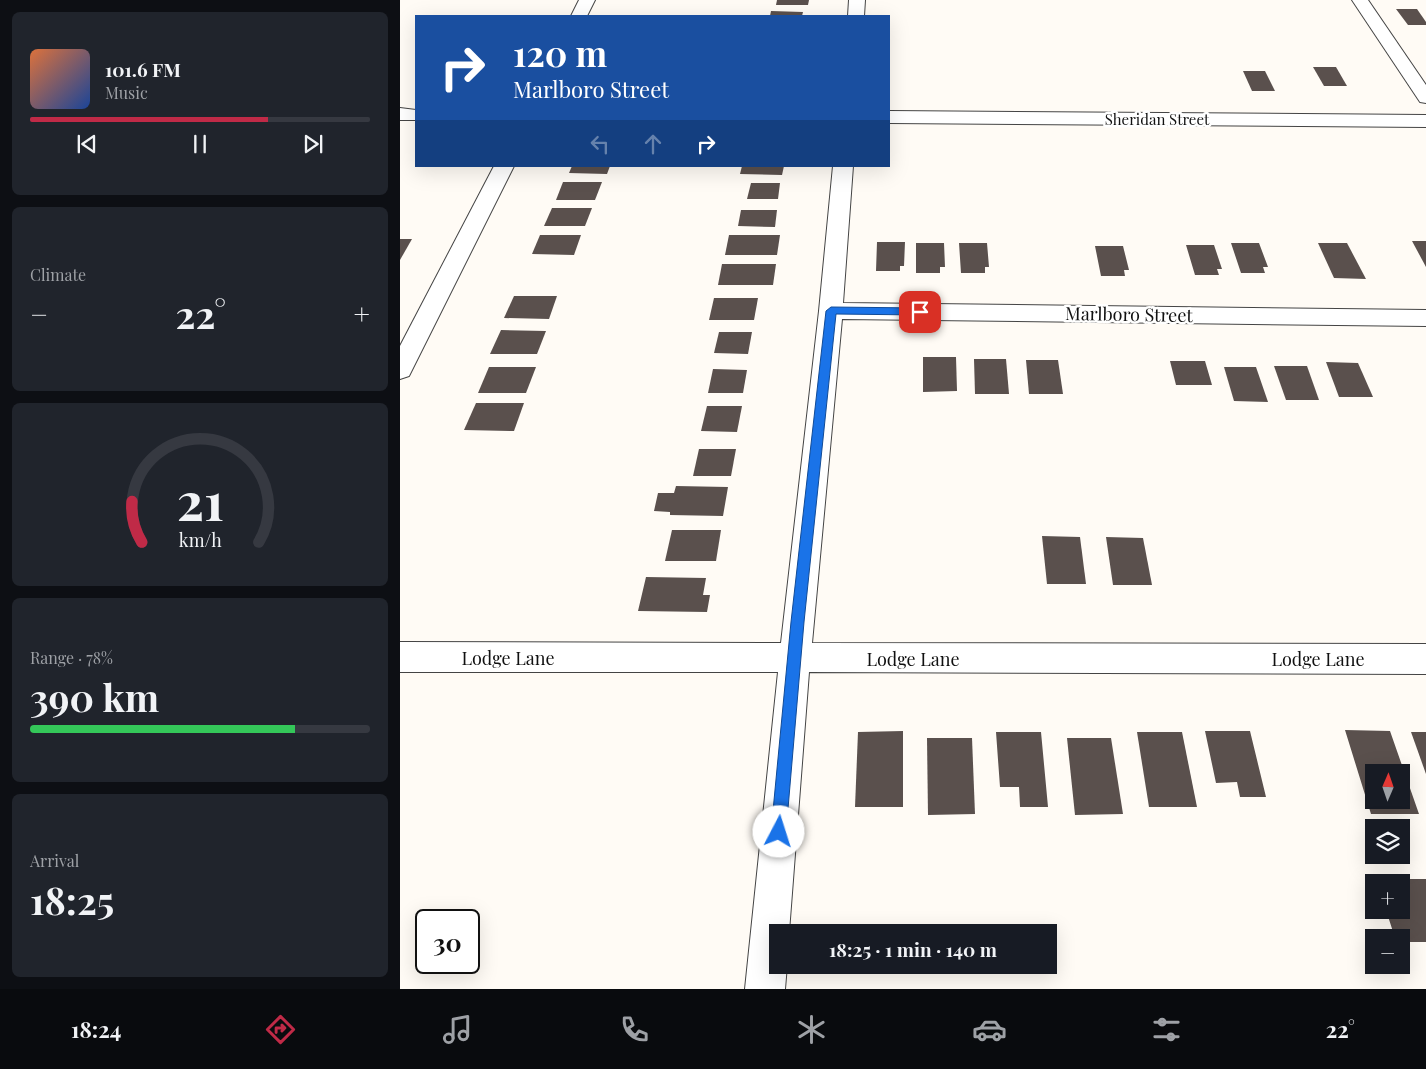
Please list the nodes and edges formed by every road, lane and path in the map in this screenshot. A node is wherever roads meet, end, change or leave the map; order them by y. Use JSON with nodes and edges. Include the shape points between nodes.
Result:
{"nodes":[{"id":1,"x":587,"y":0,"type":"edge"},
{"id":2,"x":857,"y":0,"type":"edge"},
{"id":3,"x":1360,"y":0,"type":"edge"},
{"id":4,"x":580,"y":15,"type":"edge"},
{"id":5,"x":856,"y":15,"type":"edge"},
{"id":6,"x":1426,"y":98,"type":"edge"},
{"id":7,"x":400,"y":114,"type":"edge"},
{"id":8,"x":415,"y":114,"type":"edge"},
{"id":9,"x":890,"y":117,"type":"edge"},
{"id":10,"x":1426,"y":121,"type":"edge"},
{"id":11,"x":503,"y":167,"type":"edge"},
{"id":12,"x":843,"y":167,"type":"edge"},
{"id":13,"x":831,"y":311,"type":"junction"},
{"id":14,"x":1426,"y":318,"type":"edge"},
{"id":15,"x":400,"y":370,"type":"edge"},
{"id":16,"x":400,"y":657,"type":"edge"},
{"id":17,"x":794,"y":659,"type":"junction"},
{"id":18,"x":1426,"y":659,"type":"edge"},
{"id":19,"x":765,"y":989,"type":"edge"}],
"edges":[{"from":1,"to":4,"type":"street"},
{"from":2,"to":5,"type":"street"},
{"from":3,"to":6,"type":"street"},
{"from":7,"to":8,"type":"street"},
{"from":9,"to":10,"type":"street","name":"Sheridan Street"},
{"from":11,"to":15,"type":"street"},
{"from":12,"to":13,"type":"street"},
{"from":13,"to":14,"type":"street","name":"Marlboro Street"},
{"from":13,"to":17,"type":"street"},
{"from":16,"to":17,"type":"street","name":"Lodge Lane"},
{"from":17,"to":18,"type":"street","name":"Lodge Lane"},
{"from":17,"to":19,"type":"street"}]}
